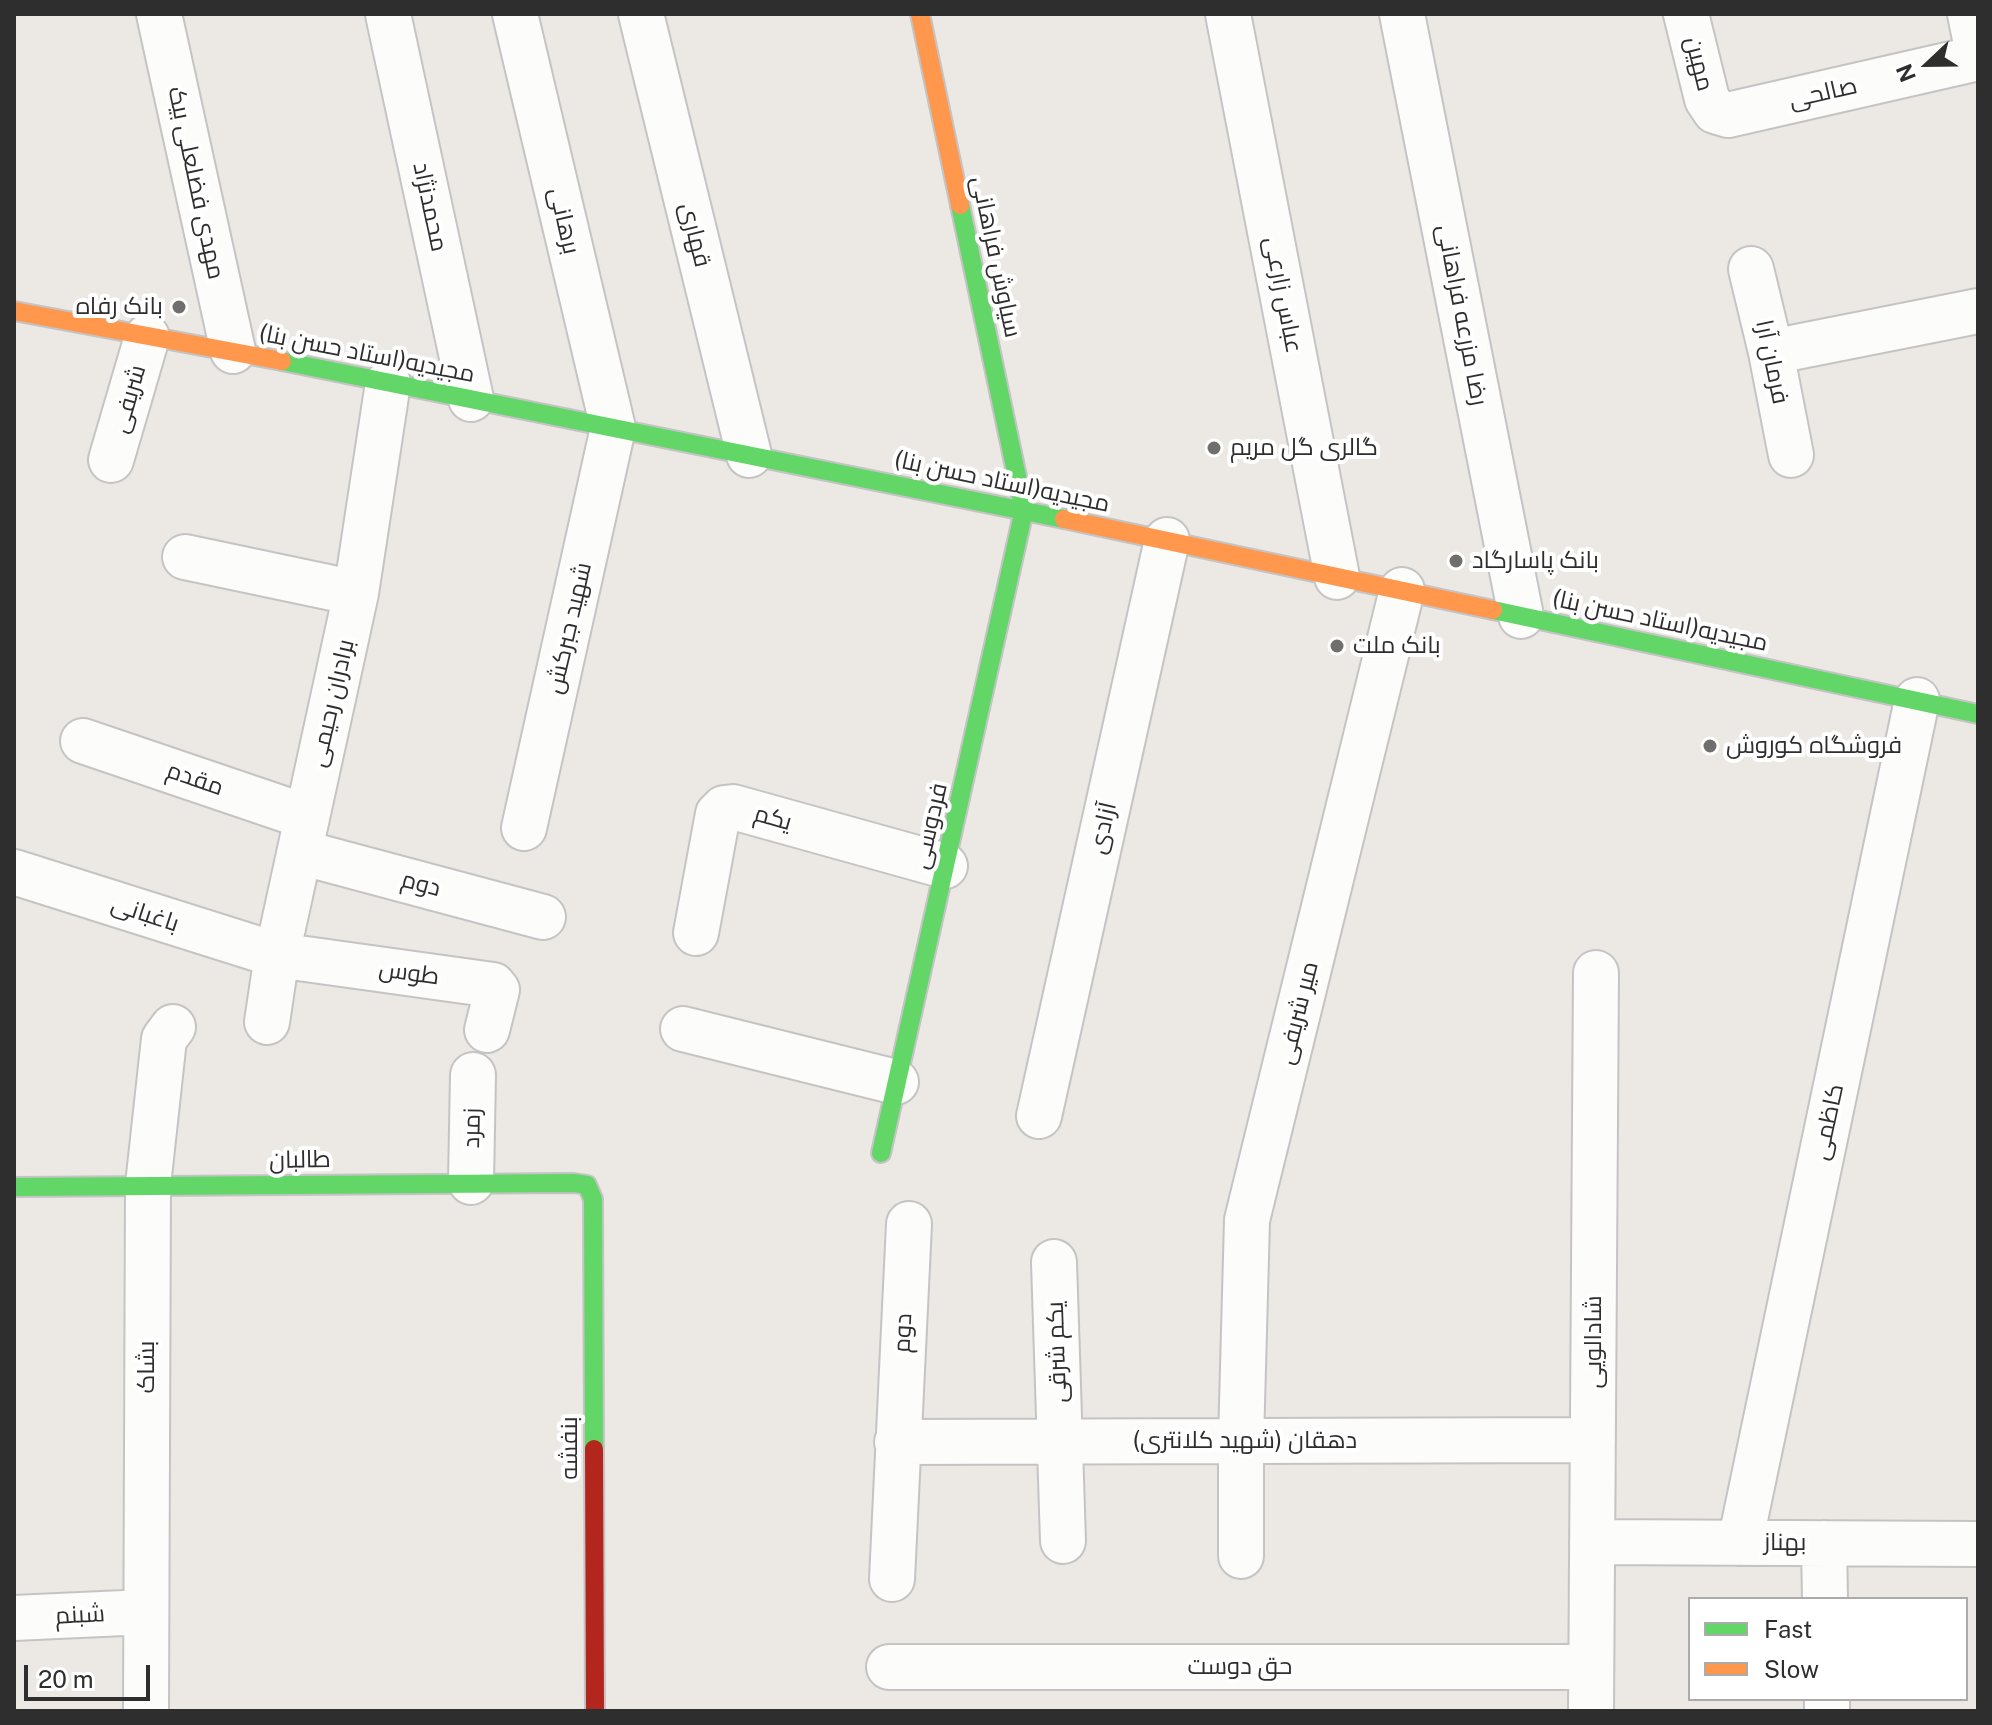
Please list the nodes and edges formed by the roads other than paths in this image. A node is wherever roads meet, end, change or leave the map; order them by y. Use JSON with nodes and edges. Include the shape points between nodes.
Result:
{"nodes":[{"id":1,"x":159,"y":14,"type":"edge"},
{"id":2,"x":388,"y":14,"type":"edge"},
{"id":3,"x":515,"y":14,"type":"edge"},
{"id":4,"x":641,"y":14,"type":"edge"},
{"id":5,"x":920,"y":14,"type":"edge"},
{"id":6,"x":1228,"y":14,"type":"edge"},
{"id":7,"x":1402,"y":14,"type":"edge"},
{"id":8,"x":1686,"y":14,"type":"edge"},
{"id":9,"x":1970,"y":14,"type":"edge"},
{"id":10,"x":1978,"y":55,"type":"edge"},
{"id":11,"x":1715,"y":111,"type":"joint"},
{"id":12,"x":1751,"y":269,"type":"dead end"},
{"id":13,"x":14,"y":311,"type":"edge"},
{"id":14,"x":1978,"y":311,"type":"edge"},
{"id":15,"x":147,"y":337,"type":"junction"},
{"id":16,"x":233,"y":351,"type":"junction"},
{"id":17,"x":1771,"y":352,"type":"junction"},
{"id":18,"x":388,"y":383,"type":"junction"},
{"id":19,"x":471,"y":399,"type":"junction"},
{"id":20,"x":613,"y":428,"type":"junction"},
{"id":21,"x":749,"y":455,"type":"junction"},
{"id":22,"x":1791,"y":455,"type":"dead end"},
{"id":23,"x":111,"y":460,"type":"dead end"},
{"id":24,"x":1024,"y":510,"type":"junction"},
{"id":25,"x":1167,"y":540,"type":"junction"},
{"id":26,"x":185,"y":557,"type":"dead end"},
{"id":27,"x":1337,"y":577,"type":"junction"},
{"id":28,"x":1402,"y":590,"type":"junction"},
{"id":29,"x":356,"y":593,"type":"junction"},
{"id":30,"x":1521,"y":616,"type":"junction"},
{"id":31,"x":1917,"y":700,"type":"junction"},
{"id":32,"x":1978,"y":714,"type":"edge"},
{"id":33,"x":83,"y":741,"type":"dead end"},
{"id":34,"x":524,"y":828,"type":"dead end"},
{"id":35,"x":303,"y":834,"type":"junction"},
{"id":36,"x":945,"y":866,"type":"junction"},
{"id":37,"x":14,"y":872,"type":"edge"},
{"id":38,"x":543,"y":917,"type":"dead end"},
{"id":39,"x":696,"y":933,"type":"dead end"},
{"id":40,"x":277,"y":955,"type":"junction"},
{"id":41,"x":1596,"y":973,"type":"dead end"},
{"id":42,"x":267,"y":1022,"type":"dead end"},
{"id":43,"x":173,"y":1027,"type":"dead end"},
{"id":44,"x":683,"y":1029,"type":"dead end"},
{"id":45,"x":487,"y":1030,"type":"dead end"},
{"id":46,"x":473,"y":1075,"type":"dead end"},
{"id":47,"x":896,"y":1082,"type":"junction"},
{"id":48,"x":1039,"y":1116,"type":"dead end"},
{"id":49,"x":881,"y":1153,"type":"dead end"},
{"id":50,"x":471,"y":1182,"type":"junction"},
{"id":51,"x":148,"y":1185,"type":"junction"},
{"id":52,"x":587,"y":1185,"type":"joint"},
{"id":53,"x":14,"y":1187,"type":"edge"},
{"id":54,"x":909,"y":1224,"type":"dead end"},
{"id":55,"x":1054,"y":1262,"type":"dead end"},
{"id":56,"x":1593,"y":1440,"type":"junction"},
{"id":57,"x":1060,"y":1441,"type":"junction"},
{"id":58,"x":1241,"y":1441,"type":"junction"},
{"id":59,"x":897,"y":1442,"type":"junction"},
{"id":60,"x":1063,"y":1541,"type":"dead end"},
{"id":61,"x":1592,"y":1542,"type":"junction"},
{"id":62,"x":1740,"y":1543,"type":"junction"},
{"id":63,"x":1824,"y":1543,"type":"junction"},
{"id":64,"x":1978,"y":1544,"type":"edge"},
{"id":65,"x":1241,"y":1556,"type":"dead end"},
{"id":66,"x":892,"y":1579,"type":"dead end"},
{"id":67,"x":1825,"y":1597,"type":"edge"},
{"id":68,"x":146,"y":1612,"type":"junction"},
{"id":69,"x":14,"y":1618,"type":"edge"},
{"id":70,"x":889,"y":1667,"type":"dead end"},
{"id":71,"x":1591,"y":1667,"type":"junction"},
{"id":72,"x":146,"y":1711,"type":"edge"},
{"id":73,"x":595,"y":1711,"type":"edge"},
{"id":74,"x":1591,"y":1711,"type":"edge"}],
"edges":[{"from":1,"to":16,"type":"street","name":"مهدی فضلعلی بیک"},
{"from":2,"to":19,"type":"street","name":"محمدنژاد"},
{"from":3,"to":20,"type":"street","name":"برهانی"},
{"from":4,"to":21,"type":"street","name":"قهاری"},
{"from":5,"to":24,"type":"street","name":"سیاوش فراهانی"},
{"from":6,"to":27,"type":"street","name":"عباس زارعی"},
{"from":7,"to":30,"type":"street","name":"رضا مزرعه فراهانی"},
{"from":8,"to":11,"type":"street","name":"مهین","via":[[1707,99]]},
{"from":9,"to":10,"type":"street"},
{"from":10,"to":11,"type":"street","name":"صالحی","via":[[1728,115]]},
{"from":12,"to":17,"type":"street","name":"فرمان آرا"},
{"from":13,"to":15,"type":"street","name":"مجیدیه(استاد حسن بنا)"},
{"from":14,"to":17,"type":"street"},
{"from":15,"to":16,"type":"street","name":"مجیدیه(استاد حسن بنا)"},
{"from":15,"to":23,"type":"street","name":"شریفی"},
{"from":16,"to":18,"type":"street","name":"مجیدیه(استاد حسن بنا)"},
{"from":17,"to":22,"type":"street","name":"فرمان آرا"},
{"from":18,"to":19,"type":"street","name":"مجیدیه(استاد حسن بنا)"},
{"from":18,"to":29,"type":"street","name":"برادران رحیمی"},
{"from":19,"to":20,"type":"street","name":"مجیدیه(استاد حسن بنا)"},
{"from":20,"to":21,"type":"street","name":"مجیدیه(استاد حسن بنا)"},
{"from":20,"to":34,"type":"street","name":"شهید جبرکش"},
{"from":21,"to":24,"type":"street","name":"مجیدیه(استاد حسن بنا)"},
{"from":24,"to":25,"type":"street","name":"مجیدیه(استاد حسن بنا)"},
{"from":24,"to":36,"type":"street","name":"فردوسی"},
{"from":25,"to":27,"type":"street","name":"مجیدیه(استاد حسن بنا)"},
{"from":25,"to":48,"type":"street","name":"آزادی"},
{"from":26,"to":29,"type":"street"},
{"from":27,"to":28,"type":"street","name":"مجیدیه(استاد حسن بنا)"},
{"from":28,"to":30,"type":"street","name":"مجیدیه(استاد حسن بنا)"},
{"from":28,"to":58,"type":"street","name":"میر شریفی","via":[[1247,1220]]},
{"from":29,"to":35,"type":"street","name":"برادران رحیمی"},
{"from":30,"to":31,"type":"street","name":"مجیدیه(استاد حسن بنا)"},
{"from":31,"to":32,"type":"street","name":"مجیدیه(استاد حسن بنا)"},
{"from":31,"to":62,"type":"street","name":"کاظمی"},
{"from":33,"to":35,"type":"street","name":"مقدم"},
{"from":35,"to":38,"type":"street","name":"دوم"},
{"from":35,"to":40,"type":"street","name":"برادران رحیمی"},
{"from":36,"to":39,"type":"street","name":"یکم","via":[[724,808],[718,814]]},
{"from":36,"to":47,"type":"street","name":"فردوسی"},
{"from":37,"to":40,"type":"street","name":"باغبانی"},
{"from":40,"to":42,"type":"street","name":"برادران رحیمی"},
{"from":40,"to":45,"type":"street","name":"طوس","via":[[493,985],[497,990]]},
{"from":41,"to":56,"type":"street","name":"شادالویی"},
{"from":43,"to":51,"type":"street","name":"بشاک","via":[[164,1039]]},
{"from":44,"to":47,"type":"street"},
{"from":46,"to":50,"type":"street","name":"زمرد"},
{"from":47,"to":49,"type":"street","name":"فردوسی"},
{"from":50,"to":51,"type":"street","name":"طالبان"},
{"from":50,"to":52,"type":"street","name":"طالبان"},
{"from":51,"to":53,"type":"street","name":"طالبان"},
{"from":51,"to":68,"type":"street","name":"بشاک"},
{"from":52,"to":73,"type":"street","name":"بنفشه","via":[[593,1199]]},
{"from":54,"to":59,"type":"street","name":"دوم"},
{"from":55,"to":57,"type":"street","name":"یکم شرقی"},
{"from":56,"to":58,"type":"street","name":"دهقان (شهید کلانتری)"},
{"from":56,"to":61,"type":"street","name":"شادالویی"},
{"from":57,"to":58,"type":"street","name":"دهقان (شهید کلانتری)"},
{"from":57,"to":59,"type":"street","name":"دهقان (شهید کلانتری)"},
{"from":57,"to":60,"type":"street","name":"یکم شرقی"},
{"from":58,"to":65,"type":"street","name":"میر شریفی"},
{"from":59,"to":66,"type":"street","name":"دوم"},
{"from":61,"to":62,"type":"street","name":"بهناز"},
{"from":61,"to":71,"type":"street","name":"شادالویی"},
{"from":62,"to":63,"type":"street","name":"بهناز"},
{"from":63,"to":64,"type":"street","name":"بهناز"},
{"from":63,"to":67,"type":"street"},
{"from":68,"to":69,"type":"street","name":"شبنم"},
{"from":68,"to":72,"type":"street","name":"بشاک"},
{"from":70,"to":71,"type":"street","name":"حق دوست"},
{"from":71,"to":74,"type":"street","name":"شادالویی"}]}
